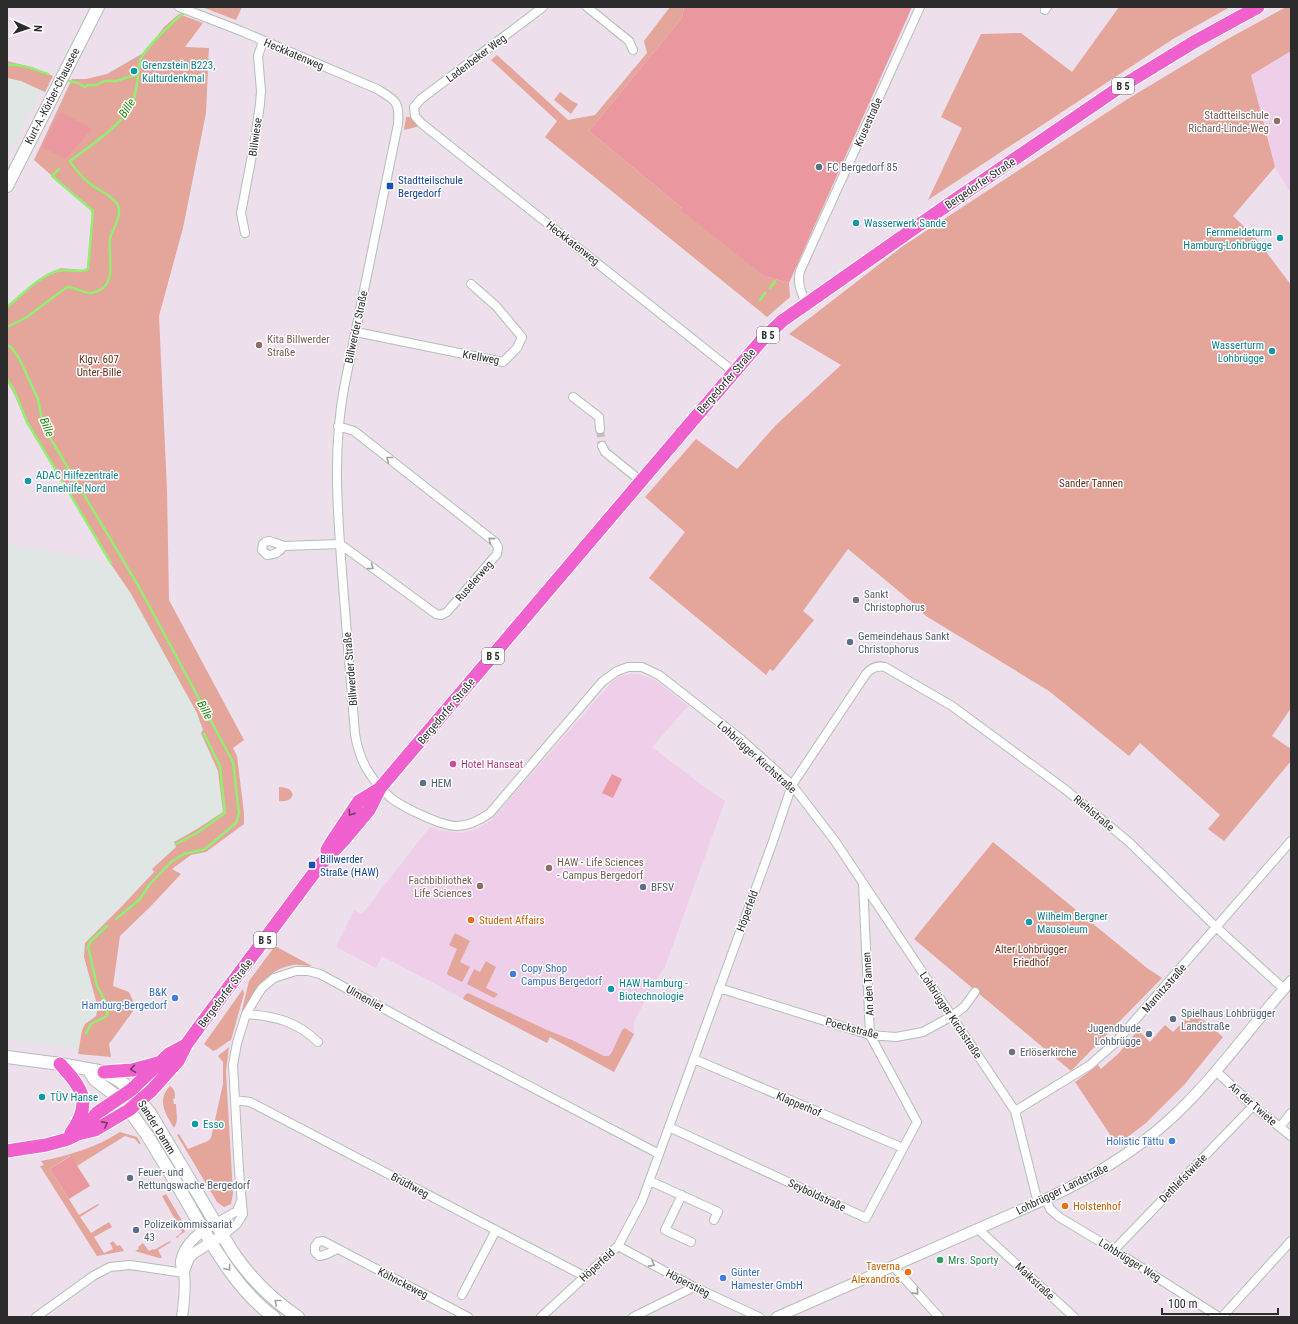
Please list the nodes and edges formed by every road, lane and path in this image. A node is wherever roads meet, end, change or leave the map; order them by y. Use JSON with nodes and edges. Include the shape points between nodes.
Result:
{"nodes":[{"id":1,"x":98,"y":7,"type":"edge"},
{"id":2,"x":181,"y":7,"type":"edge"},
{"id":3,"x":543,"y":7,"type":"edge"},
{"id":4,"x":587,"y":7,"type":"edge"},
{"id":5,"x":920,"y":7,"type":"edge"},
{"id":6,"x":1258,"y":7,"type":"edge"},
{"id":7,"x":263,"y":41,"type":"junction"},
{"id":8,"x":633,"y":50,"type":"dead end"},
{"id":9,"x":399,"y":112,"type":"joint"},
{"id":10,"x":414,"y":112,"type":"joint"},
{"id":11,"x":7,"y":186,"type":"edge"},
{"id":12,"x":245,"y":233,"type":"dead end"},
{"id":13,"x":471,"y":284,"type":"dead end"},
{"id":14,"x":806,"y":303,"type":"junction"},
{"id":15,"x":356,"y":332,"type":"junction"},
{"id":16,"x":734,"y":372,"type":"junction"},
{"id":17,"x":573,"y":397,"type":"dead end"},
{"id":18,"x":338,"y":426,"type":"junction"},
{"id":19,"x":600,"y":429,"type":"tunnel mouth"},
{"id":20,"x":602,"y":446,"type":"tunnel mouth"},
{"id":21,"x":641,"y":481,"type":"junction"},
{"id":22,"x":340,"y":544,"type":"junction"},
{"id":23,"x":284,"y":546,"type":"dead end"},
{"id":24,"x":882,"y":666,"type":"joint"},
{"id":25,"x":792,"y":785,"type":"junction"},
{"id":26,"x":380,"y":788,"type":"junction"},
{"id":27,"x":1291,"y":841,"type":"edge"},
{"id":28,"x":863,"y":882,"type":"junction"},
{"id":29,"x":1216,"y":927,"type":"junction"},
{"id":30,"x":1288,"y":985,"type":"edge"},
{"id":31,"x":719,"y":988,"type":"junction"},
{"id":32,"x":975,"y":992,"type":"dead end"},
{"id":33,"x":246,"y":1014,"type":"junction"},
{"id":34,"x":952,"y":1016,"type":"junction"},
{"id":35,"x":870,"y":1035,"type":"junction"},
{"id":36,"x":318,"y":1042,"type":"dead end"},
{"id":37,"x":186,"y":1045,"type":"junction"},
{"id":38,"x":7,"y":1057,"type":"edge"},
{"id":39,"x":694,"y":1059,"type":"junction"},
{"id":40,"x":162,"y":1062,"type":"junction"},
{"id":41,"x":60,"y":1064,"type":"junction"},
{"id":42,"x":88,"y":1069,"type":"junction"},
{"id":43,"x":1216,"y":1071,"type":"junction"},
{"id":44,"x":104,"y":1072,"type":"junction"},
{"id":45,"x":131,"y":1090,"type":"junction"},
{"id":46,"x":119,"y":1098,"type":"junction"},
{"id":47,"x":141,"y":1100,"type":"junction"},
{"id":48,"x":235,"y":1100,"type":"junction"},
{"id":49,"x":1253,"y":1106,"type":"junction"},
{"id":50,"x":129,"y":1110,"type":"junction"},
{"id":51,"x":1015,"y":1111,"type":"junction"},
{"id":52,"x":1291,"y":1113,"type":"edge"},
{"id":53,"x":917,"y":1122,"type":"joint"},
{"id":54,"x":669,"y":1127,"type":"junction"},
{"id":55,"x":1280,"y":1127,"type":"junction"},
{"id":56,"x":73,"y":1136,"type":"junction"},
{"id":57,"x":1291,"y":1136,"type":"edge"},
{"id":58,"x":903,"y":1148,"type":"junction"},
{"id":59,"x":7,"y":1151,"type":"edge"},
{"id":60,"x":659,"y":1154,"type":"junction"},
{"id":61,"x":650,"y":1181,"type":"junction"},
{"id":62,"x":682,"y":1195,"type":"junction"},
{"id":63,"x":241,"y":1200,"type":"junction"},
{"id":64,"x":1042,"y":1201,"type":"junction"},
{"id":65,"x":714,"y":1220,"type":"dead end"},
{"id":66,"x":216,"y":1223,"type":"junction"},
{"id":67,"x":978,"y":1229,"type":"junction"},
{"id":68,"x":204,"y":1230,"type":"junction"},
{"id":69,"x":496,"y":1230,"type":"junction"},
{"id":70,"x":223,"y":1235,"type":"junction"},
{"id":71,"x":1291,"y":1241,"type":"edge"},
{"id":72,"x":211,"y":1242,"type":"junction"},
{"id":73,"x":691,"y":1242,"type":"dead end"},
{"id":74,"x":618,"y":1246,"type":"junction"},
{"id":75,"x":337,"y":1249,"type":"dead end"},
{"id":76,"x":1114,"y":1250,"type":"junction"},
{"id":77,"x":893,"y":1266,"type":"junction"},
{"id":78,"x":184,"y":1273,"type":"junction"},
{"id":79,"x":584,"y":1276,"type":"junction"},
{"id":80,"x":694,"y":1287,"type":"junction"},
{"id":81,"x":462,"y":1295,"type":"dead end"},
{"id":82,"x":36,"y":1317,"type":"edge"},
{"id":83,"x":182,"y":1317,"type":"edge"},
{"id":84,"x":274,"y":1317,"type":"edge"},
{"id":85,"x":298,"y":1317,"type":"edge"},
{"id":86,"x":468,"y":1317,"type":"edge"},
{"id":87,"x":541,"y":1317,"type":"edge"},
{"id":88,"x":633,"y":1317,"type":"edge"},
{"id":89,"x":759,"y":1317,"type":"edge"},
{"id":90,"x":777,"y":1317,"type":"edge"},
{"id":91,"x":939,"y":1317,"type":"edge"},
{"id":92,"x":1074,"y":1317,"type":"edge"},
{"id":93,"x":1219,"y":1317,"type":"edge"},
{"id":94,"x":1222,"y":1317,"type":"edge"}],
"edges":[{"from":1,"to":11,"type":"main road","name":"Kurt-A.-Körber-Chaussee"},
{"from":2,"to":7,"type":"street","name":"Heckkatenweg"},
{"from":3,"to":10,"type":"street","name":"Ladenbeker Weg","via":[[421,99],[415,105]]},
{"from":4,"to":8,"type":"street","via":[[629,41]]},
{"from":5,"to":14,"type":"street","name":"Krusestraße","via":[[800,272],[800,288]]},
{"from":6,"to":14,"type":"main road","name":"Bergedorfer Straße","number":"B 5","via":[[1117,89]]},
{"from":7,"to":9,"type":"street","name":"Heckkatenweg","via":[[377,89],[394,100]]},
{"from":7,"to":12,"type":"street","name":"Billwiese","via":[[258,56],[260,104],[242,213]]},
{"from":9,"to":15,"type":"street","name":"Billwerder Straße"},
{"from":10,"to":16,"type":"street","name":"Heckkatenweg","via":[[421,123]]},
{"from":13,"to":15,"type":"street","name":"Krellweg","via":[[496,306],[522,337],[517,348],[503,362]]},
{"from":14,"to":16,"type":"main road","name":"Bergedorfer Straße","number":"B 5","via":[[760,341]]},
{"from":15,"to":18,"type":"street","name":"Billwerder Straße"},
{"from":16,"to":21,"type":"main road","name":"Bergedorfer Straße","number":"B 5"},
{"from":17,"to":19,"type":"street","via":[[599,417]]},
{"from":18,"to":22,"type":"street","name":"Billwerder Straße","via":[[336,450]]},
{"from":22,"to":18,"type":"street","name":"Ruselerweg","one_way":true,"via":[[440,615],[447,612],[495,557],[498,549],[495,542],[354,431]]},
{"from":20,"to":21,"type":"street","via":[[605,452]]},
{"from":21,"to":26,"type":"main road","name":"Bergedorfer Straße","number":"B 5"},
{"from":22,"to":23,"type":"street"},
{"from":22,"to":26,"type":"street","name":"Billwerder Straße","via":[[355,734],[367,770]]},
{"from":24,"to":25,"type":"street","name":"Höperfeld","via":[[873,668],[866,674]]},
{"from":24,"to":29,"type":"street","name":"Riehlstraße","via":[[952,706],[1066,790],[1129,842]]},
{"from":25,"to":26,"type":"street","name":"Lohbrügger Kirchstraße","via":[[742,740],[659,675],[642,667],[628,667],[617,671],[602,682],[490,813],[476,821],[456,826],[436,821],[398,802]]},
{"from":25,"to":28,"type":"street","name":"Lohbrügger Kirchstraße"},
{"from":25,"to":31,"type":"street","name":"Höperfeld"},
{"from":26,"to":37,"type":"main road","name":"Bergedorfer Straße","number":"B 5","via":[[369,810],[320,865]]},
{"from":27,"to":29,"type":"street","name":"Marnitzstraße"},
{"from":28,"to":34,"type":"street","name":"Lohbrügger Kirchstraße"},
{"from":28,"to":35,"type":"street","name":"An den Tannen"},
{"from":29,"to":30,"type":"street","name":"Riehlstraße"},
{"from":29,"to":51,"type":"street","name":"Marnitzstraße","via":[[1116,1042],[1090,1065]]},
{"from":30,"to":43,"type":"street","name":"Lohbrügger Landstraße"},
{"from":31,"to":35,"type":"street","name":"Poeckstraße"},
{"from":31,"to":39,"type":"street","name":"Höperfeld"},
{"from":32,"to":34,"type":"street","name":"Poeckstraße","via":[[964,1007]]},
{"from":33,"to":36,"type":"street","via":[[285,1020]]},
{"from":33,"to":48,"type":"street","name":"Ulmenliet","via":[[234,1060]]},
{"from":33,"to":60,"type":"street","name":"Ulmenliet","via":[[262,988],[274,978],[296,971],[320,974]]},
{"from":34,"to":35,"type":"street","name":"Poeckstraße","via":[[923,1032],[896,1037]]},
{"from":34,"to":51,"type":"street","name":"Lohbrügger Kirchstraße"},
{"from":35,"to":53,"type":"street","name":"An den Tannen"},
{"from":37,"to":40,"type":"main road","name":"Bergedorfer Straße","number":"B 5","via":[[169,1054]]},
{"from":37,"to":47,"type":"main road","name":"Bergedorfer Straße","number":"B 5","via":[[178,1061]]},
{"from":38,"to":41,"type":"main road","name":"Sander Damm"},
{"from":39,"to":54,"type":"street","name":"Höperfeld"},
{"from":39,"to":58,"type":"street","name":"Klapperhof"},
{"from":40,"to":44,"type":"main road","one_way":true,"via":[[136,1069]]},
{"from":40,"to":45,"type":"main road","name":"Bergedorfer Straße","number":"B 5"},
{"from":41,"to":42,"type":"main road","name":"Sander Damm"},
{"from":41,"to":56,"type":"main road","via":[[82,1093],[82,1108]]},
{"from":42,"to":44,"type":"main road","name":"Sander Damm"},
{"from":42,"to":46,"type":"main road","name":"Sander Damm","via":[[94,1080]]},
{"from":43,"to":49,"type":"street","name":"An der Twiete"},
{"from":43,"to":64,"type":"street","name":"Lohbrügger Landstraße","via":[[1186,1104],[1138,1147],[1103,1170]]},
{"from":44,"to":45,"type":"main road","name":"Sander Damm"},
{"from":45,"to":46,"type":"main road","name":"Bergedorfer Straße","number":"B 5"},
{"from":45,"to":47,"type":"main road","name":"Sander Damm"},
{"from":46,"to":50,"type":"main road","name":"Sander Damm"},
{"from":46,"to":56,"type":"main road","name":"Bergedorfer Straße","number":"B 5","via":[[97,1113]]},
{"from":47,"to":50,"type":"main road","name":"Bergedorfer Straße","number":"B 5"},
{"from":47,"to":66,"type":"main road","name":"Sander Damm"},
{"from":48,"to":63,"type":"street","name":"Ulmenliet"},
{"from":48,"to":69,"type":"street","name":"Brüdtweg","via":[[250,1102]]},
{"from":49,"to":55,"type":"street","name":"An der Twiete"},
{"from":49,"to":76,"type":"street","name":"Dethlefstwiete"},
{"from":56,"to":50,"type":"main road","name":"Bergedorfer Straße","number":"B 5","one_way":true,"via":[[95,1130]]},
{"from":50,"to":68,"type":"main road","name":"Sander Damm","via":[[148,1135]]},
{"from":51,"to":64,"type":"street","name":"Lohbrügger Kirchstraße"},
{"from":52,"to":55,"type":"street"},
{"from":53,"to":58,"type":"street","name":"Seyboldstraße"},
{"from":54,"to":58,"type":"street","name":"Seyboldstraße","via":[[866,1218]]},
{"from":54,"to":60,"type":"street","name":"Höperfeld"},
{"from":55,"to":57,"type":"street","name":"An der Twiete"},
{"from":56,"to":59,"type":"main road","name":"Bergedorfer Straße","number":"B 5","via":[[46,1145]]},
{"from":60,"to":61,"type":"street","name":"Höperfeld"},
{"from":61,"to":62,"type":"street"},
{"from":61,"to":74,"type":"street","name":"Höperfeld"},
{"from":62,"to":65,"type":"street","via":[[718,1212]]},
{"from":62,"to":73,"type":"street","via":[[665,1230]]},
{"from":63,"to":66,"type":"street","via":[[237,1211]]},
{"from":63,"to":70,"type":"street","name":"Ulmenliet","via":[[242,1218]]},
{"from":64,"to":67,"type":"street","name":"Lohbrügger Landstraße"},
{"from":64,"to":76,"type":"street","name":"Lohbrügger Weg","via":[[1058,1217]]},
{"from":66,"to":68,"type":"street"},
{"from":66,"to":70,"type":"main road","name":"Sander Damm"},
{"from":67,"to":77,"type":"street","name":"Lohbrügger Landstraße"},
{"from":67,"to":92,"type":"street","name":"Maikstraße"},
{"from":68,"to":72,"type":"main road","name":"Sander Damm"},
{"from":68,"to":78,"type":"street","via":[[194,1238],[183,1254],[181,1266]]},
{"from":69,"to":79,"type":"street","name":"Brüdtweg"},
{"from":69,"to":81,"type":"street"},
{"from":70,"to":72,"type":"street"},
{"from":85,"to":70,"type":"main road","name":"Sander Damm","one_way":true,"via":[[258,1284],[244,1268]]},
{"from":71,"to":94,"type":"street"},
{"from":72,"to":78,"type":"street","via":[[192,1255]]},
{"from":72,"to":84,"type":"main road","name":"Sander Damm","one_way":true,"via":[[240,1284]]},
{"from":74,"to":79,"type":"street","name":"Höperfeld"},
{"from":74,"to":80,"type":"street","name":"Höperstieg","one_way":true},
{"from":75,"to":86,"type":"street","name":"Köhnckeweg"},
{"from":76,"to":93,"type":"street","name":"Lohbrügger Weg"},
{"from":77,"to":90,"type":"street","name":"Lohbrügger Landstraße"},
{"from":77,"to":91,"type":"street","one_way":true},
{"from":78,"to":82,"type":"street","via":[[130,1265],[110,1267],[93,1276]]},
{"from":78,"to":83,"type":"street"},
{"from":79,"to":87,"type":"street","name":"Höperfeld"},
{"from":80,"to":88,"type":"street"},
{"from":80,"to":89,"type":"street","name":"Höperstieg"}]}
